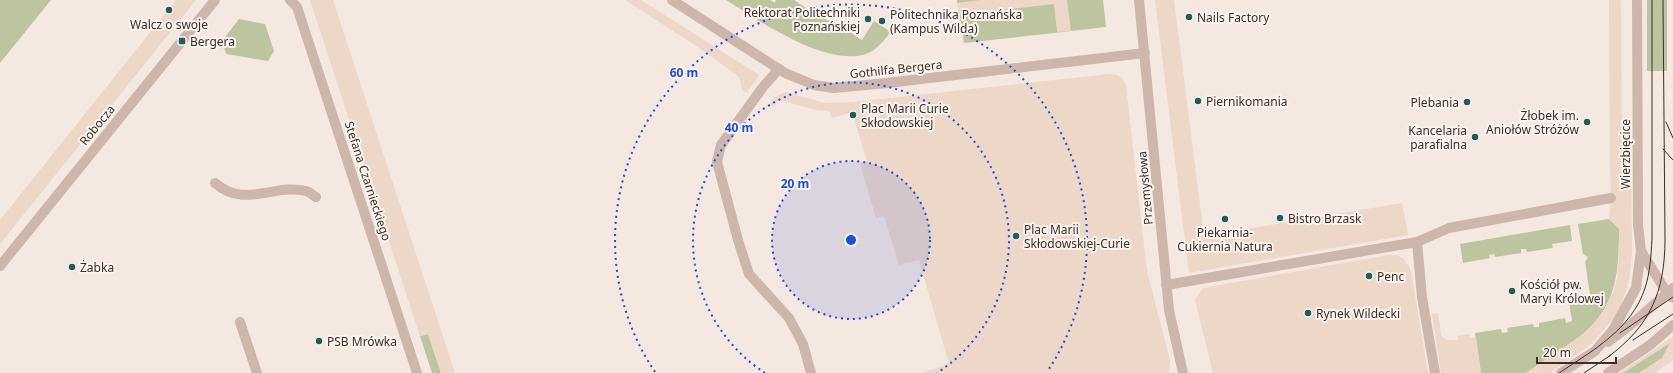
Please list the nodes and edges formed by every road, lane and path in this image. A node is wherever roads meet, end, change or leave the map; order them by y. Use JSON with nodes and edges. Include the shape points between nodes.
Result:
{"nodes":[{"id":1,"x":215,"y":0,"type":"edge"},
{"id":2,"x":290,"y":0,"type":"edge"},
{"id":3,"x":672,"y":0,"type":"edge"},
{"id":4,"x":1139,"y":0,"type":"edge"},
{"id":5,"x":1637,"y":0,"type":"edge"},
{"id":6,"x":1145,"y":53,"type":"junction"},
{"id":7,"x":779,"y":69,"type":"junction"},
{"id":8,"x":215,"y":183,"type":"dead end"},
{"id":9,"x":316,"y":197,"type":"dead end"},
{"id":10,"x":1611,"y":198,"type":"dead end"},
{"id":11,"x":1417,"y":242,"type":"junction"},
{"id":12,"x":1641,"y":251,"type":"junction"},
{"id":13,"x":0,"y":266,"type":"edge"},
{"id":14,"x":1166,"y":285,"type":"junction"},
{"id":15,"x":1671,"y":293,"type":"edge"},
{"id":16,"x":240,"y":322,"type":"dead end"},
{"id":17,"x":1673,"y":325,"type":"edge"},
{"id":18,"x":1595,"y":351,"type":"junction"},
{"id":19,"x":257,"y":373,"type":"edge"},
{"id":20,"x":417,"y":373,"type":"edge"},
{"id":21,"x":811,"y":373,"type":"edge"},
{"id":22,"x":1184,"y":373,"type":"edge"},
{"id":23,"x":1435,"y":373,"type":"edge"},
{"id":24,"x":1561,"y":373,"type":"edge"},
{"id":25,"x":1608,"y":373,"type":"edge"}],
"edges":[{"from":1,"to":13,"type":"street","name":"Robocza"},
{"from":2,"to":20,"type":"street","name":"Stefana Czarnieckiego","via":[[297,7]]},
{"from":3,"to":7,"type":"street","name":"Gothilfa Bergera"},
{"from":4,"to":6,"type":"street","name":"Przemysłowa"},
{"from":5,"to":12,"type":"street","name":"Wierzbięcice","via":[[1638,225]]},
{"from":6,"to":7,"type":"street","name":"Gothilfa Bergera","via":[[841,88],[814,85]]},
{"from":6,"to":14,"type":"street","name":"Przemysłowa"},
{"from":7,"to":21,"type":"street","via":[[721,145],[717,162],[749,274],[789,318],[803,344]]},
{"from":8,"to":9,"type":"street","via":[[234,194],[252,195],[295,190],[307,191]]},
{"from":10,"to":11,"type":"street","via":[[1449,228]]},
{"from":11,"to":14,"type":"street"},
{"from":11,"to":23,"type":"street","via":[[1422,297]]},
{"from":12,"to":15,"type":"street","name":"Wierzbięcice"},
{"from":12,"to":18,"type":"street","via":[[1636,288],[1613,330]]},
{"from":14,"to":22,"type":"street","name":"Przemysłowa","via":[[1169,310]]},
{"from":15,"to":18,"type":"street"},
{"from":16,"to":19,"type":"street"},
{"from":17,"to":25,"type":"street","via":[[1650,345]]},
{"from":18,"to":24,"type":"street"}]}
